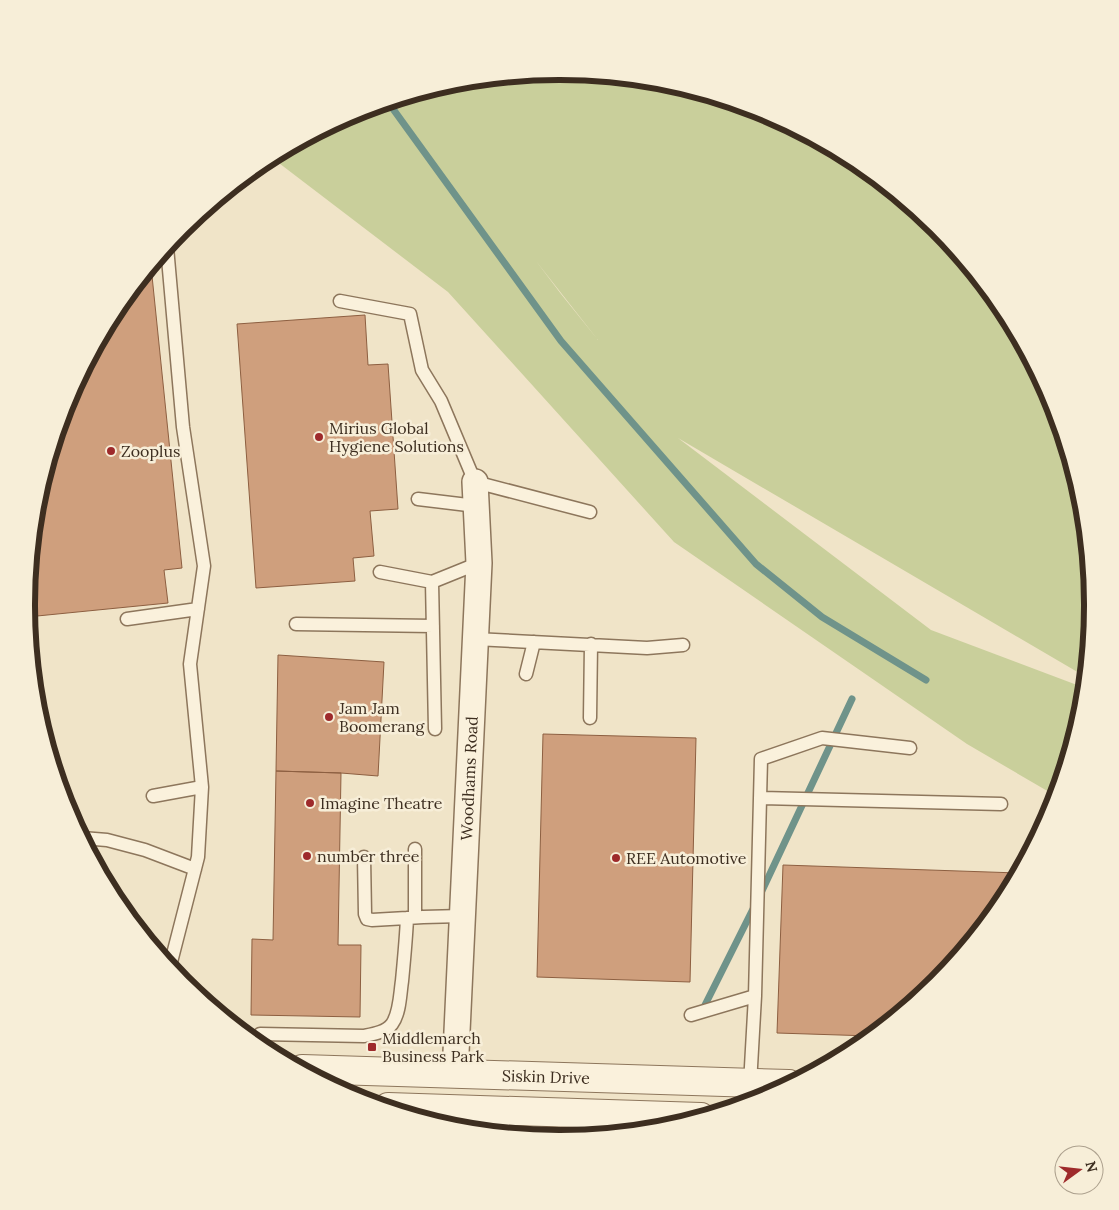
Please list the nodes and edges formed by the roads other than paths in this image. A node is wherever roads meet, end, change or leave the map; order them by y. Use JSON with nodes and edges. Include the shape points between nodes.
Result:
{"nodes":[{"id":1,"x":168,"y":256,"type":"edge"},
{"id":2,"x":340,"y":301,"type":"dead end"},
{"id":3,"x":476,"y":493,"type":"junction"},
{"id":4,"x":418,"y":500,"type":"dead end"},
{"id":5,"x":590,"y":512,"type":"dead end"},
{"id":6,"x":479,"y":563,"type":"junction"},
{"id":7,"x":380,"y":572,"type":"dead end"},
{"id":8,"x":432,"y":582,"type":"junction"},
{"id":9,"x":198,"y":609,"type":"junction"},
{"id":10,"x":127,"y":619,"type":"dead end"},
{"id":11,"x":296,"y":624,"type":"dead end"},
{"id":12,"x":433,"y":626,"type":"junction"},
{"id":13,"x":475,"y":639,"type":"junction"},
{"id":14,"x":534,"y":642,"type":"junction"},
{"id":15,"x":590,"y":644,"type":"junction"},
{"id":16,"x":683,"y":645,"type":"dead end"},
{"id":17,"x":526,"y":674,"type":"dead end"},
{"id":18,"x":590,"y":718,"type":"dead end"},
{"id":19,"x":435,"y":729,"type":"dead end"},
{"id":20,"x":910,"y":748,"type":"dead end"},
{"id":21,"x":202,"y":787,"type":"junction"},
{"id":22,"x":153,"y":796,"type":"dead end"},
{"id":23,"x":760,"y":798,"type":"junction"},
{"id":24,"x":1001,"y":804,"type":"dead end"},
{"id":25,"x":90,"y":839,"type":"edge"},
{"id":26,"x":415,"y":849,"type":"dead end"},
{"id":27,"x":364,"y":857,"type":"dead end"},
{"id":28,"x":194,"y":869,"type":"junction"},
{"id":29,"x":462,"y":916,"type":"junction"},
{"id":30,"x":411,"y":918,"type":"junction"},
{"id":31,"x":172,"y":958,"type":"edge"},
{"id":32,"x":756,"y":996,"type":"junction"},
{"id":33,"x":691,"y":1015,"type":"dead end"},
{"id":34,"x":260,"y":1034,"type":"dead end"},
{"id":35,"x":317,"y":1070,"type":"edge"},
{"id":36,"x":454,"y":1074,"type":"junction"},
{"id":37,"x":749,"y":1093,"type":"edge"},
{"id":38,"x":413,"y":1109,"type":"edge"},
{"id":39,"x":675,"y":1116,"type":"edge"}],
"edges":[{"from":1,"to":9,"type":"lane","via":[[183,426],[204,566]]},
{"from":2,"to":3,"type":"lane","via":[[410,314],[422,370],[441,401]]},
{"from":3,"to":4,"type":"lane"},
{"from":3,"to":5,"type":"lane"},
{"from":3,"to":6,"type":"street","name":"Woodhams Road"},
{"from":6,"to":8,"type":"lane"},
{"from":6,"to":13,"type":"street","name":"Woodhams Road"},
{"from":7,"to":8,"type":"lane"},
{"from":8,"to":12,"type":"lane"},
{"from":9,"to":10,"type":"lane"},
{"from":9,"to":21,"type":"lane","via":[[190,664]]},
{"from":11,"to":12,"type":"lane"},
{"from":12,"to":19,"type":"lane"},
{"from":13,"to":14,"type":"lane"},
{"from":13,"to":29,"type":"street","name":"Woodhams Road"},
{"from":14,"to":15,"type":"lane"},
{"from":14,"to":17,"type":"lane"},
{"from":15,"to":16,"type":"lane","via":[[647,648]]},
{"from":15,"to":18,"type":"lane"},
{"from":20,"to":23,"type":"lane","via":[[822,738],[761,759]]},
{"from":21,"to":22,"type":"lane"},
{"from":21,"to":28,"type":"lane","via":[[198,857]]},
{"from":23,"to":24,"type":"lane"},
{"from":23,"to":32,"type":"lane"},
{"from":25,"to":28,"type":"lane","via":[[136,848]]},
{"from":26,"to":30,"type":"lane"},
{"from":27,"to":30,"type":"lane","via":[[367,919]]},
{"from":28,"to":31,"type":"lane"},
{"from":29,"to":30,"type":"lane"},
{"from":29,"to":36,"type":"street","name":"Woodhams Road"},
{"from":30,"to":34,"type":"lane","via":[[398,1008],[392,1024],[377,1034],[364,1036]]},
{"from":32,"to":33,"type":"lane"},
{"from":32,"to":37,"type":"lane"},
{"from":35,"to":36,"type":"street","name":"Siskin Drive"},
{"from":36,"to":37,"type":"street","name":"Siskin Drive"},
{"from":38,"to":39,"type":"street"}]}
